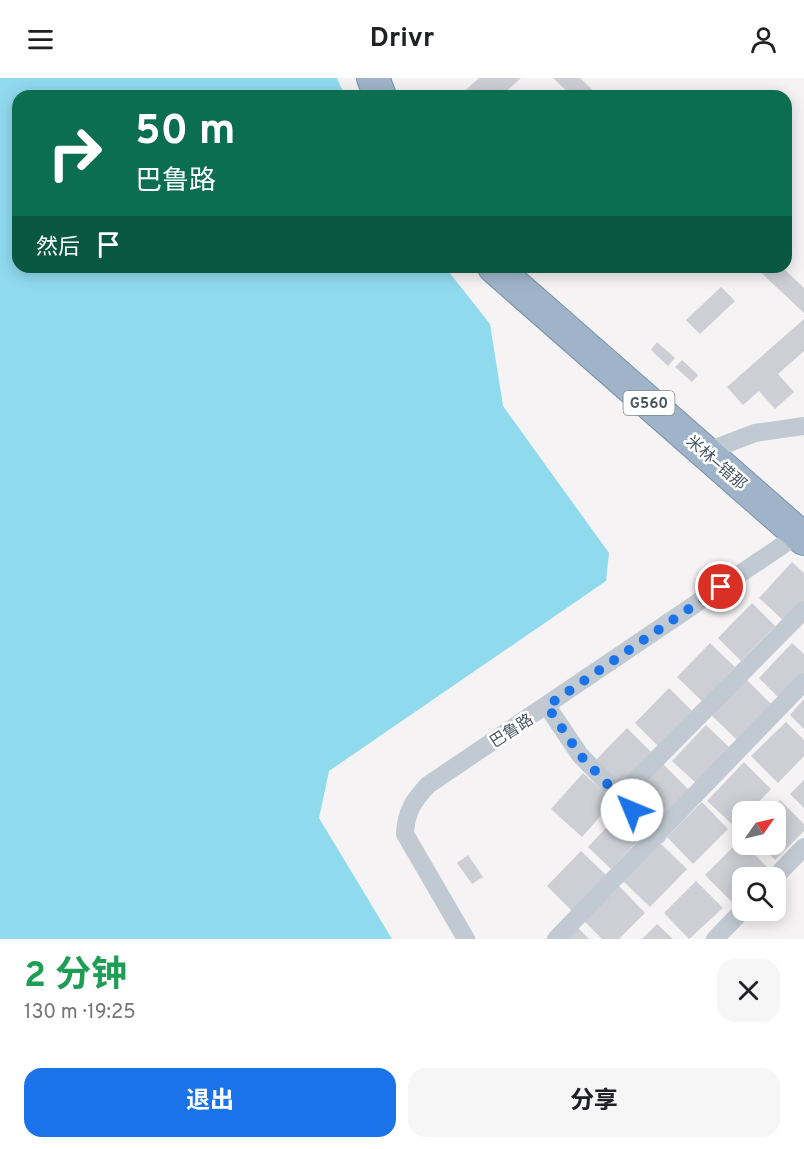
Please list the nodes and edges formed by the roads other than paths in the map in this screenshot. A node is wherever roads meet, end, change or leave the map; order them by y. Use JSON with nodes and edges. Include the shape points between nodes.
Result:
{"nodes":[{"id":1,"x":501,"y":273,"type":"edge"},
{"id":2,"x":804,"y":426,"type":"edge"},
{"id":3,"x":705,"y":452,"type":"junction"},
{"id":4,"x":801,"y":537,"type":"edge"},
{"id":5,"x":804,"y":610,"type":"edge"},
{"id":6,"x":804,"y":682,"type":"edge"},
{"id":7,"x":547,"y":706,"type":"junction"},
{"id":8,"x":619,"y":797,"type":"junction"},
{"id":9,"x":658,"y":835,"type":"junction"},
{"id":10,"x":804,"y":847,"type":"edge"},
{"id":11,"x":785,"y":867,"type":"edge"},
{"id":12,"x":732,"y":921,"type":"edge"},
{"id":13,"x":466,"y":939,"type":"edge"},
{"id":14,"x":556,"y":939,"type":"edge"},
{"id":15,"x":715,"y":939,"type":"edge"}],
"edges":[{"from":1,"to":3,"type":"highway","name":"米林—错那","number":"G560"},
{"from":2,"to":3,"type":"street","via":[[754,433]]},
{"from":3,"to":4,"type":"highway","name":"米林—错那","number":"G560"},
{"from":4,"to":7,"type":"street","name":"巴鲁路"},
{"from":5,"to":8,"type":"street"},
{"from":6,"to":9,"type":"street"},
{"from":7,"to":8,"type":"street","via":[[580,755]]},
{"from":7,"to":13,"type":"street","name":"巴鲁路","via":[[428,785],[414,800],[406,818],[405,834]]},
{"from":8,"to":9,"type":"street"},
{"from":9,"to":14,"type":"street"},
{"from":10,"to":11,"type":"street"},
{"from":12,"to":15,"type":"street"}]}
